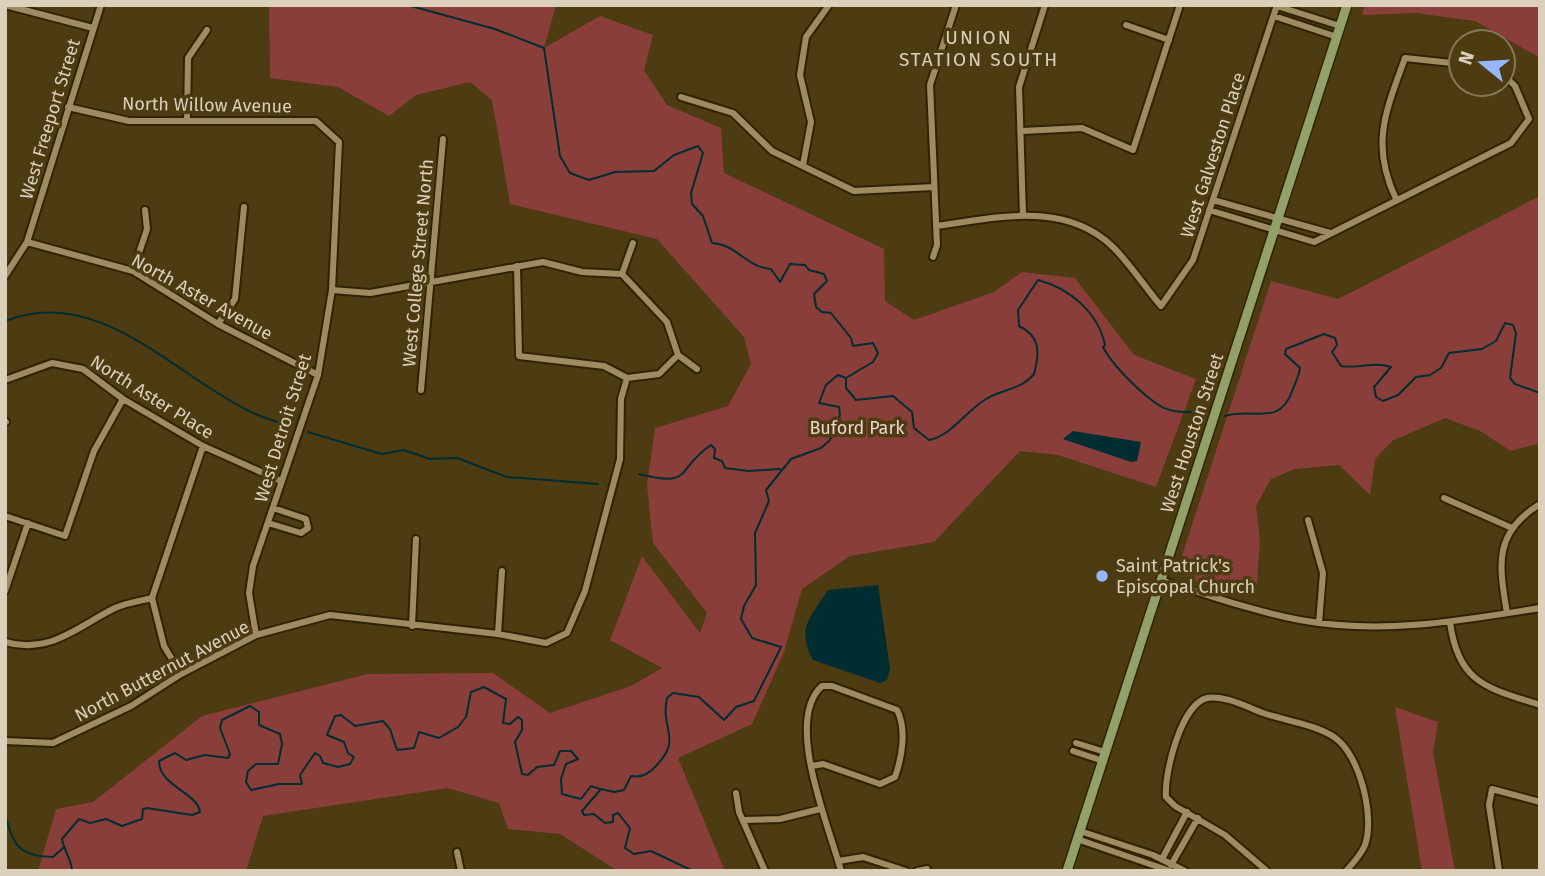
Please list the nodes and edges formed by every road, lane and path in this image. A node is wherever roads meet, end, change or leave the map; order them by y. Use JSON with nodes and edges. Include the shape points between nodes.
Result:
{"nodes":[{"id":1,"x":101,"y":5,"type":"edge"},
{"id":2,"x":829,"y":5,"type":"edge"},
{"id":3,"x":956,"y":5,"type":"edge"},
{"id":4,"x":1045,"y":5,"type":"edge"},
{"id":5,"x":1180,"y":5,"type":"edge"},
{"id":6,"x":1347,"y":5,"type":"edge"},
{"id":7,"x":5,"y":6,"type":"edge"},
{"id":8,"x":1277,"y":6,"type":"edge"},
{"id":9,"x":1274,"y":16,"type":"junction"},
{"id":10,"x":1126,"y":25,"type":"dead end"},
{"id":11,"x":1340,"y":26,"type":"junction"},
{"id":12,"x":93,"y":28,"type":"junction"},
{"id":13,"x":207,"y":30,"type":"dead end"},
{"id":14,"x":1337,"y":37,"type":"junction"},
{"id":15,"x":1169,"y":40,"type":"junction"},
{"id":16,"x":1447,"y":62,"type":"edge"},
{"id":17,"x":1517,"y":91,"type":"edge"},
{"id":18,"x":681,"y":97,"type":"dead end"},
{"id":19,"x":68,"y":107,"type":"junction"},
{"id":20,"x":187,"y":119,"type":"junction"},
{"id":21,"x":1022,"y":131,"type":"junction"},
{"id":22,"x":443,"y":139,"type":"dead end"},
{"id":23,"x":339,"y":142,"type":"joint"},
{"id":24,"x":803,"y":164,"type":"junction"},
{"id":25,"x":934,"y":187,"type":"junction"},
{"id":26,"x":1396,"y":199,"type":"junction"},
{"id":27,"x":1213,"y":200,"type":"junction"},
{"id":28,"x":244,"y":207,"type":"dead end"},
{"id":29,"x":145,"y":210,"type":"dead end"},
{"id":30,"x":1209,"y":210,"type":"junction"},
{"id":31,"x":1023,"y":215,"type":"junction"},
{"id":32,"x":1278,"y":219,"type":"junction"},
{"id":33,"x":936,"y":226,"type":"junction"},
{"id":34,"x":1275,"y":231,"type":"junction"},
{"id":35,"x":1331,"y":233,"type":"junction"},
{"id":36,"x":27,"y":242,"type":"junction"},
{"id":37,"x":633,"y":243,"type":"dead end"},
{"id":38,"x":933,"y":257,"type":"dead end"},
{"id":39,"x":517,"y":266,"type":"junction"},
{"id":40,"x":133,"y":271,"type":"junction"},
{"id":41,"x":622,"y":274,"type":"junction"},
{"id":42,"x":5,"y":276,"type":"edge"},
{"id":43,"x":428,"y":284,"type":"junction"},
{"id":44,"x":332,"y":290,"type":"junction"},
{"id":45,"x":218,"y":324,"type":"junction"},
{"id":46,"x":678,"y":355,"type":"junction"},
{"id":47,"x":698,"y":369,"type":"dead end"},
{"id":48,"x":318,"y":375,"type":"junction"},
{"id":49,"x":627,"y":378,"type":"junction"},
{"id":50,"x":5,"y":380,"type":"edge"},
{"id":51,"x":421,"y":390,"type":"dead end"},
{"id":52,"x":123,"y":399,"type":"junction"},
{"id":53,"x":203,"y":446,"type":"junction"},
{"id":54,"x":281,"y":481,"type":"junction"},
{"id":55,"x":1444,"y":498,"type":"dead end"},
{"id":56,"x":1540,"y":504,"type":"edge"},
{"id":57,"x":273,"y":508,"type":"junction"},
{"id":58,"x":5,"y":516,"type":"edge"},
{"id":59,"x":1308,"y":520,"type":"dead end"},
{"id":60,"x":27,"y":523,"type":"junction"},
{"id":61,"x":268,"y":523,"type":"junction"},
{"id":62,"x":1512,"y":528,"type":"junction"},
{"id":63,"x":416,"y":539,"type":"dead end"},
{"id":64,"x":502,"y":571,"type":"dead end"},
{"id":65,"x":1161,"y":580,"type":"junction"},
{"id":66,"x":5,"y":591,"type":"edge"},
{"id":67,"x":152,"y":598,"type":"junction"},
{"id":68,"x":1540,"y":608,"type":"edge"},
{"id":69,"x":1507,"y":613,"type":"junction"},
{"id":70,"x":1450,"y":622,"type":"junction"},
{"id":71,"x":1319,"y":623,"type":"junction"},
{"id":72,"x":412,"y":626,"type":"junction"},
{"id":73,"x":498,"y":634,"type":"junction"},
{"id":74,"x":256,"y":635,"type":"junction"},
{"id":75,"x":5,"y":642,"type":"edge"},
{"id":76,"x":181,"y":674,"type":"junction"},
{"id":77,"x":1540,"y":705,"type":"edge"},
{"id":78,"x":5,"y":741,"type":"edge"},
{"id":79,"x":1076,"y":743,"type":"dead end"},
{"id":80,"x":1073,"y":751,"type":"dead end"},
{"id":81,"x":1104,"y":757,"type":"junction"},
{"id":82,"x":812,"y":766,"type":"junction"},
{"id":83,"x":736,"y":793,"type":"dead end"},
{"id":84,"x":1540,"y":802,"type":"edge"},
{"id":85,"x":820,"y":809,"type":"junction"},
{"id":86,"x":1187,"y":813,"type":"junction"},
{"id":87,"x":1198,"y":818,"type":"junction"},
{"id":88,"x":743,"y":820,"type":"junction"},
{"id":89,"x":1079,"y":835,"type":"junction"},
{"id":90,"x":1169,"y":844,"type":"junction"},
{"id":91,"x":1179,"y":849,"type":"junction"},
{"id":92,"x":457,"y":852,"type":"dead end"},
{"id":93,"x":1161,"y":859,"type":"junction"},
{"id":94,"x":838,"y":861,"type":"junction"},
{"id":95,"x":1170,"y":868,"type":"edge"},
{"id":96,"x":927,"y":869,"type":"dead end"},
{"id":97,"x":461,"y":871,"type":"edge"},
{"id":98,"x":765,"y":871,"type":"edge"},
{"id":99,"x":841,"y":871,"type":"edge"},
{"id":100,"x":906,"y":871,"type":"edge"},
{"id":101,"x":917,"y":871,"type":"edge"},
{"id":102,"x":1067,"y":871,"type":"edge"},
{"id":103,"x":1185,"y":871,"type":"edge"},
{"id":104,"x":1267,"y":871,"type":"edge"},
{"id":105,"x":1346,"y":871,"type":"edge"},
{"id":106,"x":1499,"y":871,"type":"edge"}],
"edges":[{"from":1,"to":12,"type":"street","name":"West Freeport Street"},
{"from":2,"to":24,"type":"street","via":[[806,37],[800,75],[811,122]]},
{"from":3,"to":25,"type":"street","via":[[930,85]]},
{"from":4,"to":21,"type":"street","via":[[1019,87]]},
{"from":5,"to":15,"type":"street"},
{"from":6,"to":11,"type":"main road","name":"West Houston Street"},
{"from":7,"to":12,"type":"street"},
{"from":8,"to":9,"type":"street","name":"West Galveston Place"},
{"from":8,"to":11,"type":"street"},
{"from":9,"to":14,"type":"street"},
{"from":9,"to":27,"type":"street","name":"West Galveston Place"},
{"from":10,"to":15,"type":"street"},
{"from":11,"to":14,"type":"main road","name":"West Houston Street"},
{"from":12,"to":19,"type":"street","name":"West Freeport Street"},
{"from":13,"to":20,"type":"street","via":[[188,58]]},
{"from":14,"to":32,"type":"main road","name":"West Houston Street"},
{"from":15,"to":21,"type":"street","via":[[1133,150],[1082,128]]},
{"from":16,"to":26,"type":"street","via":[[1405,58],[1384,118],[1381,144],[1386,176]]},
{"from":17,"to":26,"type":"street","via":[[1529,119],[1511,143]]},
{"from":18,"to":24,"type":"street","via":[[733,113],[772,151]]},
{"from":19,"to":20,"type":"street","name":"North Willow Avenue","via":[[129,121]]},
{"from":19,"to":36,"type":"street","name":"West Freeport Street"},
{"from":20,"to":23,"type":"street","name":"North Willow Avenue","via":[[316,121]]},
{"from":21,"to":31,"type":"street"},
{"from":22,"to":43,"type":"street","name":"West College Street North"},
{"from":23,"to":44,"type":"street","name":"West Detroit Street"},
{"from":24,"to":25,"type":"street","via":[[854,191]]},
{"from":25,"to":33,"type":"street"},
{"from":26,"to":35,"type":"street"},
{"from":27,"to":30,"type":"street","name":"West Galveston Place"},
{"from":27,"to":32,"type":"street"},
{"from":28,"to":45,"type":"street","via":[[235,299]]},
{"from":29,"to":40,"type":"street","via":[[147,229]]},
{"from":30,"to":31,"type":"street","name":"West Galveston Place","via":[[1193,260],[1161,306],[1112,246],[1070,219]]},
{"from":30,"to":34,"type":"street"},
{"from":31,"to":33,"type":"street"},
{"from":32,"to":34,"type":"main road","name":"West Houston Street"},
{"from":32,"to":35,"type":"street"},
{"from":33,"to":38,"type":"street"},
{"from":34,"to":35,"type":"street","via":[[1314,242]]},
{"from":34,"to":65,"type":"main road","name":"West Houston Street"},
{"from":36,"to":40,"type":"street","name":"North Aster Avenue"},
{"from":36,"to":42,"type":"street"},
{"from":37,"to":41,"type":"street"},
{"from":39,"to":41,"type":"street","via":[[543,262],[582,272]]},
{"from":39,"to":43,"type":"street"},
{"from":39,"to":49,"type":"street","via":[[519,356],[604,366]]},
{"from":40,"to":45,"type":"street","name":"North Aster Avenue"},
{"from":41,"to":46,"type":"street","via":[[667,322]]},
{"from":43,"to":44,"type":"street","via":[[370,293]]},
{"from":43,"to":51,"type":"street","name":"West College Street North"},
{"from":44,"to":48,"type":"street","name":"West Detroit Street"},
{"from":45,"to":48,"type":"street","name":"North Aster Avenue"},
{"from":46,"to":47,"type":"street"},
{"from":46,"to":49,"type":"street","via":[[659,374]]},
{"from":48,"to":54,"type":"street","name":"West Detroit Street"},
{"from":49,"to":73,"type":"street","name":"North Butternut Avenue","via":[[621,399],[620,458],[585,591],[567,633],[546,643]]},
{"from":50,"to":52,"type":"street","name":"North Aster Place","via":[[52,363],[83,369]]},
{"from":52,"to":53,"type":"street","name":"North Aster Place"},
{"from":52,"to":60,"type":"street","via":[[94,451],[65,536]]},
{"from":53,"to":54,"type":"street","name":"North Aster Place"},
{"from":53,"to":67,"type":"street"},
{"from":54,"to":57,"type":"street","name":"West Detroit Street"},
{"from":55,"to":62,"type":"street"},
{"from":56,"to":62,"type":"street"},
{"from":57,"to":61,"type":"street","name":"West Detroit Street"},
{"from":57,"to":61,"type":"street","via":[[306,519],[308,528],[302,533]]},
{"from":58,"to":60,"type":"street"},
{"from":59,"to":71,"type":"street","via":[[1323,573]]},
{"from":60,"to":66,"type":"street"},
{"from":61,"to":74,"type":"street","name":"West Detroit Street","via":[[249,593]]},
{"from":62,"to":69,"type":"street","via":[[1500,564]]},
{"from":63,"to":72,"type":"street"},
{"from":64,"to":73,"type":"street"},
{"from":65,"to":71,"type":"street"},
{"from":65,"to":81,"type":"main road","name":"West Houston Street"},
{"from":67,"to":75,"type":"street","via":[[117,607],[59,641],[31,647]]},
{"from":67,"to":76,"type":"street","via":[[164,646]]},
{"from":68,"to":69,"type":"street"},
{"from":69,"to":70,"type":"street"},
{"from":70,"to":71,"type":"street","via":[[1388,627]]},
{"from":70,"to":77,"type":"street","via":[[1457,656],[1472,677],[1493,690]]},
{"from":72,"to":73,"type":"street","name":"North Butternut Avenue"},
{"from":72,"to":74,"type":"street","name":"North Butternut Avenue","via":[[330,615]]},
{"from":74,"to":76,"type":"street","name":"North Butternut Avenue"},
{"from":76,"to":78,"type":"street","name":"North Butternut Avenue","via":[[131,706],[53,743]]},
{"from":79,"to":81,"type":"street"},
{"from":80,"to":81,"type":"street"},
{"from":81,"to":89,"type":"main road","name":"West Houston Street"},
{"from":82,"to":82,"type":"street","via":[[806,720],[815,691],[822,686],[897,710],[902,758],[895,778],[880,784],[823,764]]},
{"from":82,"to":85,"type":"street"},
{"from":83,"to":88,"type":"street"},
{"from":84,"to":106,"type":"street","via":[[1492,789],[1489,805]]},
{"from":85,"to":88,"type":"street","via":[[780,820]]},
{"from":85,"to":94,"type":"street"},
{"from":86,"to":87,"type":"street"},
{"from":86,"to":90,"type":"street"},
{"from":86,"to":105,"type":"street","via":[[1166,797],[1168,770],[1182,725],[1199,701],[1219,698],[1332,735],[1352,755],[1361,777],[1368,825],[1364,847]]},
{"from":87,"to":91,"type":"street"},
{"from":87,"to":104,"type":"street","via":[[1240,845]]},
{"from":88,"to":98,"type":"street"},
{"from":89,"to":93,"type":"street"},
{"from":89,"to":95,"type":"street"},
{"from":89,"to":102,"type":"main road","name":"West Houston Street"},
{"from":90,"to":91,"type":"street"},
{"from":90,"to":93,"type":"street"},
{"from":91,"to":95,"type":"street"},
{"from":92,"to":97,"type":"street"},
{"from":93,"to":95,"type":"street"},
{"from":94,"to":99,"type":"street"},
{"from":94,"to":100,"type":"street","via":[[863,857]]},
{"from":95,"to":103,"type":"street"},
{"from":96,"to":101,"type":"street"}]}
